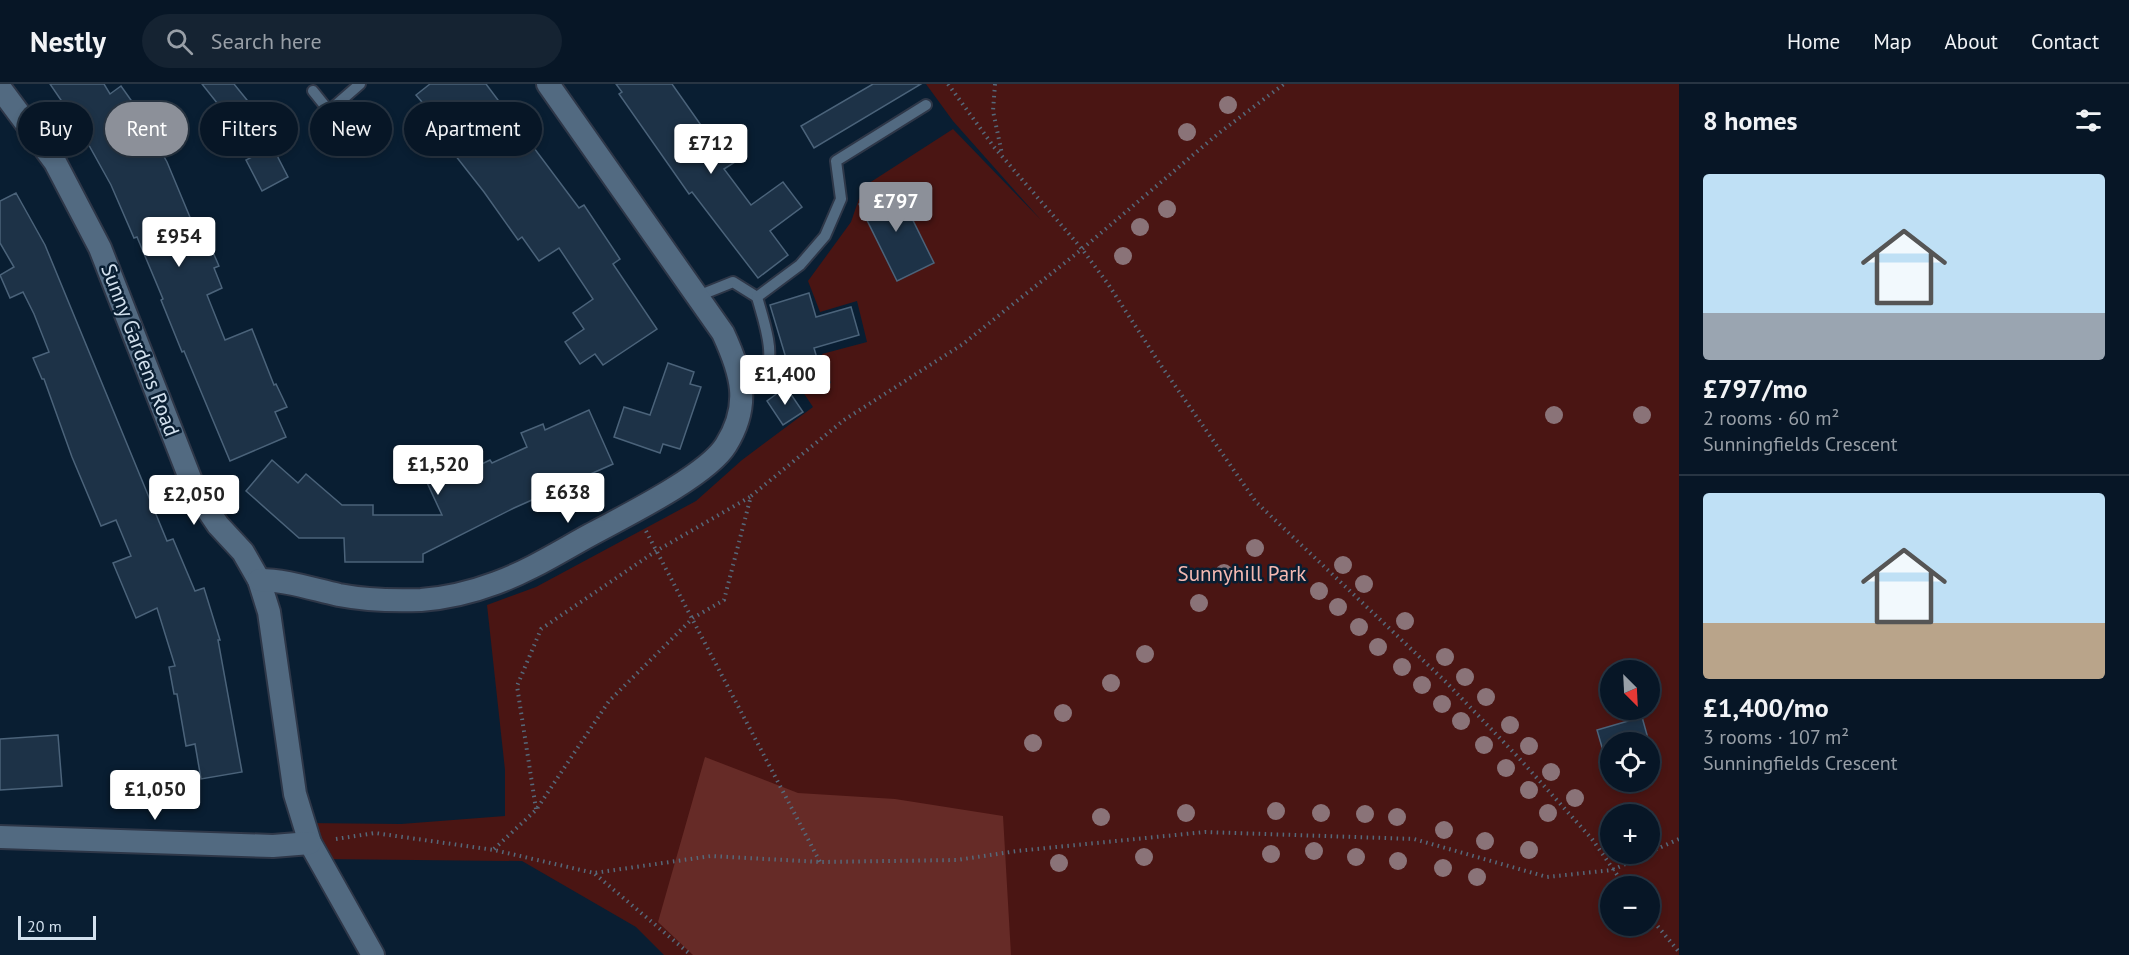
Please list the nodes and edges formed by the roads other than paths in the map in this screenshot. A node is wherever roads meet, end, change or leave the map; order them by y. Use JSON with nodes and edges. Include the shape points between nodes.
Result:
{"nodes":[{"id":1,"x":360,"y":84,"type":"edge"},
{"id":2,"x":548,"y":84,"type":"edge"},
{"id":3,"x":0,"y":88,"type":"edge"},
{"id":4,"x":313,"y":91,"type":"dead end"},
{"id":5,"x":926,"y":105,"type":"dead end"},
{"id":6,"x":693,"y":289,"type":"junction"},
{"id":7,"x":757,"y":297,"type":"junction"},
{"id":8,"x":741,"y":380,"type":"junction"},
{"id":9,"x":259,"y":580,"type":"junction"},
{"id":10,"x":0,"y":837,"type":"edge"},
{"id":11,"x":310,"y":843,"type":"junction"},
{"id":12,"x":373,"y":955,"type":"edge"}],
"edges":[{"from":1,"to":4,"type":"lane","via":[[329,111]]},
{"from":2,"to":6,"type":"street"},
{"from":3,"to":9,"type":"street","name":"Sunny Gardens Road","via":[[55,162],[100,248],[195,491],[243,552]]},
{"from":5,"to":7,"type":"lane","via":[[836,161],[841,200],[825,236],[800,264]]},
{"from":6,"to":7,"type":"lane","via":[[733,282]]},
{"from":6,"to":8,"type":"street","via":[[723,333]]},
{"from":7,"to":8,"type":"lane","via":[[770,355],[766,367],[752,378]]},
{"from":8,"to":9,"type":"street","via":[[739,415],[725,448],[692,476],[532,567],[464,594],[422,600],[342,596],[277,580]]},
{"from":9,"to":11,"type":"street","name":"Sunny Gardens Road","via":[[269,612],[295,794]]},
{"from":10,"to":11,"type":"street","via":[[273,846]]},
{"from":11,"to":12,"type":"street","name":"Sunny Gardens Road"}]}
